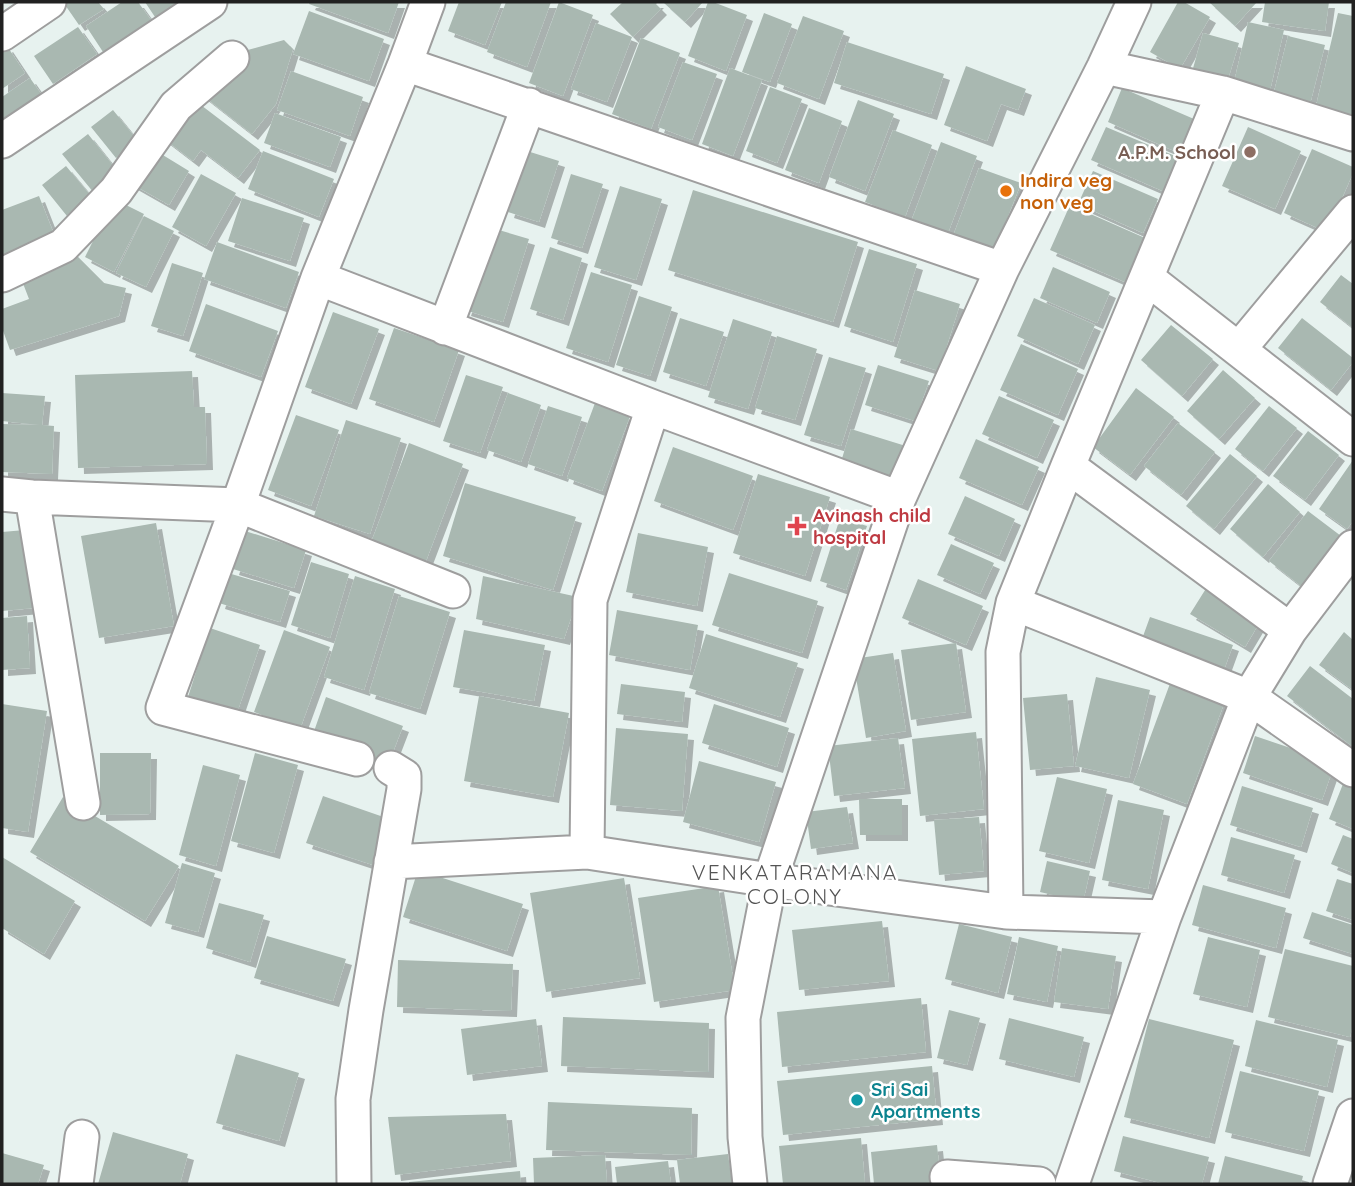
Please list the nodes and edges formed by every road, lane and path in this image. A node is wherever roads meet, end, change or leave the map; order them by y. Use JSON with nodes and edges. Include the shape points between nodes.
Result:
{"nodes":[{"id":1,"x":49,"y":2,"type":"edge"},
{"id":2,"x":210,"y":2,"type":"edge"},
{"id":3,"x":428,"y":2,"type":"edge"},
{"id":4,"x":1134,"y":2,"type":"edge"},
{"id":5,"x":2,"y":34,"type":"edge"},
{"id":6,"x":232,"y":58,"type":"dead end"},
{"id":7,"x":405,"y":64,"type":"junction"},
{"id":8,"x":1104,"y":67,"type":"junction"},
{"id":9,"x":1223,"y":93,"type":"junction"},
{"id":10,"x":529,"y":105,"type":"junction"},
{"id":11,"x":1353,"y":134,"type":"edge"},
{"id":12,"x":2,"y":141,"type":"edge"},
{"id":13,"x":1353,"y":212,"type":"edge"},
{"id":14,"x":1002,"y":269,"type":"junction"},
{"id":15,"x":2,"y":275,"type":"edge"},
{"id":16,"x":318,"y":278,"type":"junction"},
{"id":17,"x":1147,"y":278,"type":"junction"},
{"id":18,"x":445,"y":328,"type":"junction"},
{"id":19,"x":1239,"y":349,"type":"junction"},
{"id":20,"x":653,"y":407,"type":"junction"},
{"id":21,"x":1353,"y":439,"type":"edge"},
{"id":22,"x":1068,"y":466,"type":"junction"},
{"id":23,"x":17,"y":495,"type":"edge"},
{"id":24,"x":899,"y":498,"type":"junction"},
{"id":25,"x":238,"y":505,"type":"junction"},
{"id":26,"x":1353,"y":547,"type":"edge"},
{"id":27,"x":453,"y":591,"type":"dead end"},
{"id":28,"x":1013,"y":603,"type":"junction"},
{"id":29,"x":1290,"y":630,"type":"junction"},
{"id":30,"x":1249,"y":697,"type":"junction"},
{"id":31,"x":357,"y":759,"type":"dead end"},
{"id":32,"x":391,"y":768,"type":"dead end"},
{"id":33,"x":1353,"y":770,"type":"edge"},
{"id":34,"x":83,"y":803,"type":"dead end"},
{"id":35,"x":587,"y":852,"type":"junction"},
{"id":36,"x":391,"y":862,"type":"junction"},
{"id":37,"x":770,"y":880,"type":"junction"},
{"id":38,"x":1006,"y":912,"type":"junction"},
{"id":39,"x":1164,"y":917,"type":"junction"},
{"id":40,"x":1353,"y":1116,"type":"edge"},
{"id":41,"x":82,"y":1137,"type":"dead end"},
{"id":42,"x":1340,"y":1173,"type":"edge"},
{"id":43,"x":947,"y":1177,"type":"dead end"},
{"id":44,"x":76,"y":1184,"type":"edge"},
{"id":45,"x":354,"y":1184,"type":"edge"},
{"id":46,"x":750,"y":1184,"type":"edge"},
{"id":47,"x":1039,"y":1184,"type":"edge"},
{"id":48,"x":1072,"y":1184,"type":"edge"}],
"edges":[{"from":1,"to":5,"type":"street"},
{"from":2,"to":12,"type":"street"},
{"from":3,"to":7,"type":"street"},
{"from":4,"to":8,"type":"street"},
{"from":6,"to":15,"type":"street","via":[[176,106],[116,191],[63,246]]},
{"from":7,"to":10,"type":"street"},
{"from":7,"to":16,"type":"street"},
{"from":8,"to":9,"type":"street"},
{"from":8,"to":14,"type":"street"},
{"from":9,"to":11,"type":"street"},
{"from":9,"to":17,"type":"street"},
{"from":10,"to":14,"type":"street"},
{"from":10,"to":18,"type":"street"},
{"from":13,"to":19,"type":"street"},
{"from":14,"to":24,"type":"street"},
{"from":16,"to":18,"type":"street"},
{"from":16,"to":25,"type":"street"},
{"from":17,"to":19,"type":"street"},
{"from":17,"to":22,"type":"street"},
{"from":18,"to":20,"type":"street"},
{"from":19,"to":21,"type":"street"},
{"from":20,"to":24,"type":"street"},
{"from":20,"to":35,"type":"street","via":[[590,600]]},
{"from":22,"to":28,"type":"street"},
{"from":22,"to":29,"type":"street"},
{"from":23,"to":25,"type":"street"},
{"from":23,"to":34,"type":"street"},
{"from":24,"to":37,"type":"street"},
{"from":25,"to":27,"type":"street"},
{"from":25,"to":31,"type":"street","via":[[163,708]]},
{"from":26,"to":29,"type":"street"},
{"from":28,"to":30,"type":"street"},
{"from":28,"to":38,"type":"street","via":[[1003,652]]},
{"from":29,"to":30,"type":"street"},
{"from":30,"to":33,"type":"street"},
{"from":30,"to":39,"type":"street"},
{"from":32,"to":36,"type":"street","via":[[404,776],[404,789]]},
{"from":35,"to":36,"type":"street"},
{"from":35,"to":37,"type":"street"},
{"from":36,"to":45,"type":"street","via":[[354,1098]]},
{"from":37,"to":38,"type":"street"},
{"from":37,"to":46,"type":"street","via":[[743,1018]]},
{"from":38,"to":39,"type":"street"},
{"from":39,"to":48,"type":"street"},
{"from":40,"to":42,"type":"street"},
{"from":41,"to":44,"type":"street"},
{"from":43,"to":47,"type":"street"}]}
